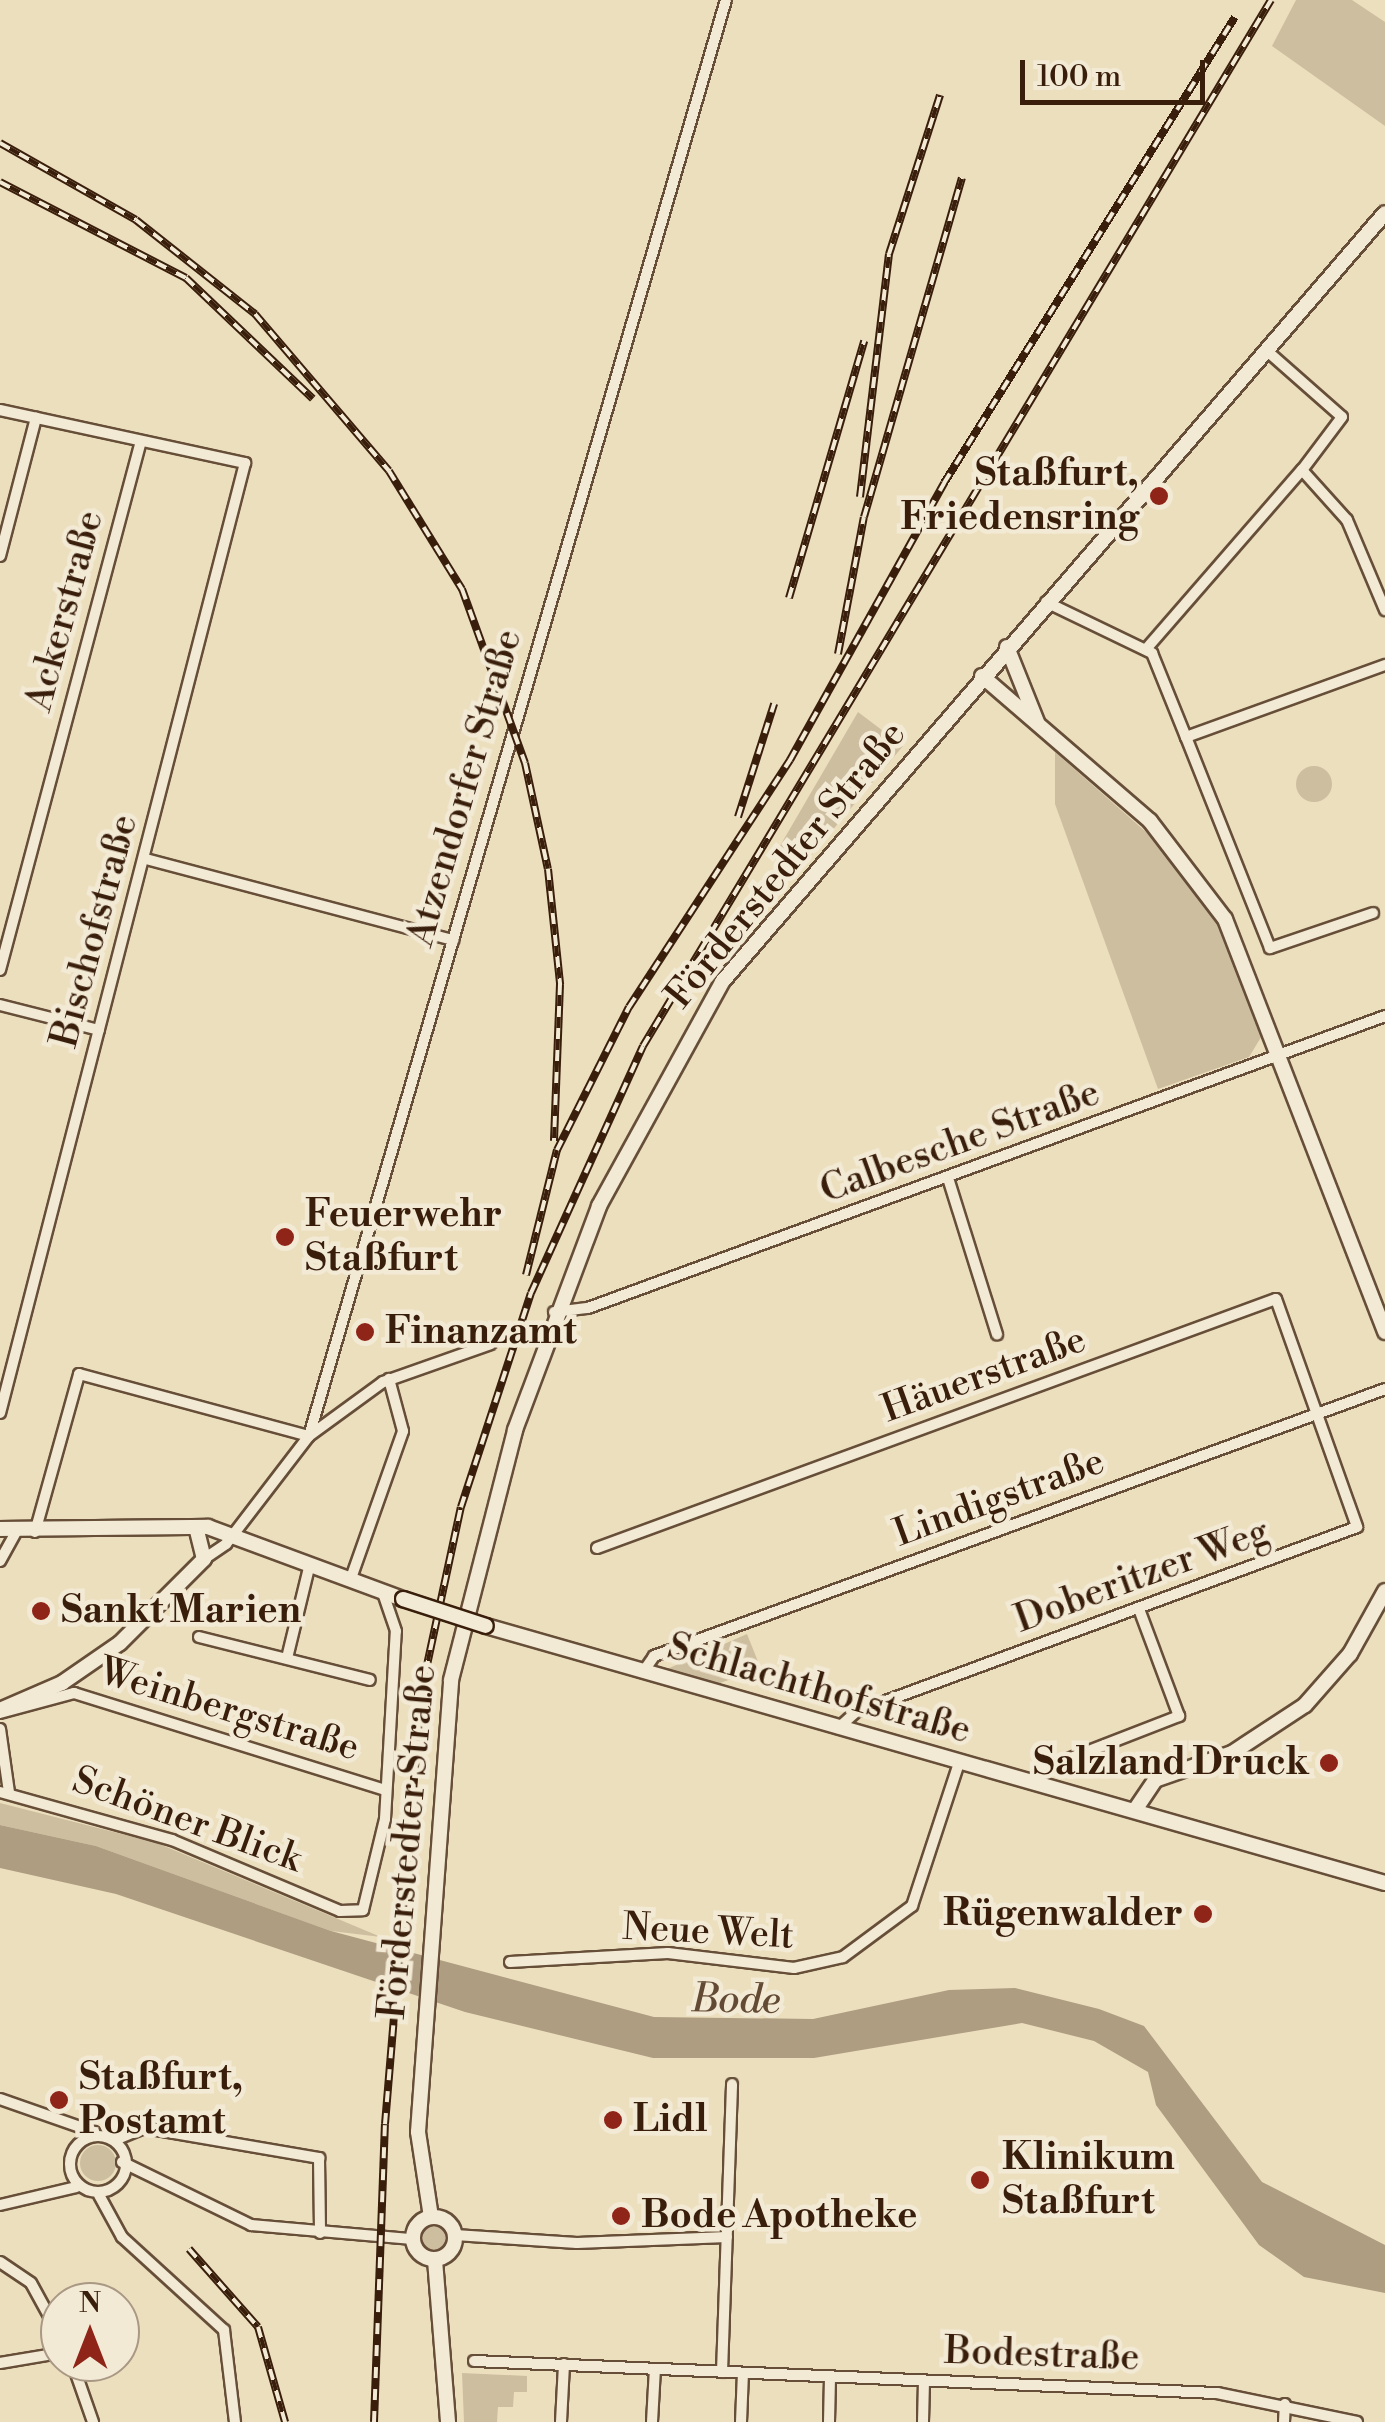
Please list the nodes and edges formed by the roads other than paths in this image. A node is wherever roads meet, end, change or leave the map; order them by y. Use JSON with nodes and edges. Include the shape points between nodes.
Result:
{"nodes":[{"id":1,"x":726,"y":0,"type":"edge"},
{"id":2,"x":1385,"y":213,"type":"edge"},
{"id":3,"x":1266,"y":350,"type":"junction"},
{"id":4,"x":0,"y":410,"type":"edge"},
{"id":5,"x":36,"y":418,"type":"junction"},
{"id":6,"x":141,"y":440,"type":"junction"},
{"id":7,"x":1302,"y":470,"type":"junction"},
{"id":8,"x":0,"y":556,"type":"edge"},
{"id":9,"x":1046,"y":602,"type":"junction"},
{"id":10,"x":1385,"y":610,"type":"edge"},
{"id":11,"x":1007,"y":646,"type":"junction"},
{"id":12,"x":1147,"y":648,"type":"junction"},
{"id":13,"x":1385,"y":665,"type":"edge"},
{"id":14,"x":982,"y":676,"type":"junction"},
{"id":15,"x":1037,"y":722,"type":"junction"},
{"id":16,"x":1186,"y":736,"type":"junction"},
{"id":17,"x":146,"y":859,"type":"junction"},
{"id":18,"x":1373,"y":913,"type":"dead end"},
{"id":19,"x":453,"y":940,"type":"junction"},
{"id":20,"x":0,"y":970,"type":"edge"},
{"id":21,"x":0,"y":1005,"type":"edge"},
{"id":22,"x":1385,"y":1016,"type":"edge"},
{"id":23,"x":99,"y":1030,"type":"junction"},
{"id":24,"x":1284,"y":1054,"type":"junction"},
{"id":25,"x":948,"y":1178,"type":"junction"},
{"id":26,"x":554,"y":1312,"type":"junction"},
{"id":27,"x":1385,"y":1332,"type":"edge"},
{"id":28,"x":997,"y":1334,"type":"dead end"},
{"id":29,"x":491,"y":1344,"type":"dead end"},
{"id":30,"x":389,"y":1379,"type":"junction"},
{"id":31,"x":1385,"y":1389,"type":"edge"},
{"id":32,"x":1320,"y":1412,"type":"junction"},
{"id":33,"x":0,"y":1413,"type":"edge"},
{"id":34,"x":309,"y":1436,"type":"junction"},
{"id":35,"x":196,"y":1527,"type":"junction"},
{"id":36,"x":0,"y":1529,"type":"edge"},
{"id":37,"x":18,"y":1530,"type":"junction"},
{"id":38,"x":35,"y":1532,"type":"junction"},
{"id":39,"x":232,"y":1536,"type":"junction"},
{"id":40,"x":597,"y":1548,"type":"dead end"},
{"id":41,"x":204,"y":1559,"type":"junction"},
{"id":42,"x":0,"y":1561,"type":"edge"},
{"id":43,"x":310,"y":1568,"type":"junction"},
{"id":44,"x":350,"y":1582,"type":"junction"},
{"id":45,"x":1385,"y":1592,"type":"edge"},
{"id":46,"x":383,"y":1593,"type":"junction"},
{"id":47,"x":1139,"y":1608,"type":"junction"},
{"id":48,"x":199,"y":1637,"type":"dead end"},
{"id":49,"x":286,"y":1658,"type":"junction"},
{"id":50,"x":643,"y":1672,"type":"junction"},
{"id":51,"x":370,"y":1680,"type":"dead end"},
{"id":52,"x":0,"y":1712,"type":"edge"},
{"id":53,"x":838,"y":1728,"type":"junction"},
{"id":54,"x":0,"y":1730,"type":"edge"},
{"id":55,"x":959,"y":1763,"type":"junction"},
{"id":56,"x":1030,"y":1782,"type":"junction"},
{"id":57,"x":385,"y":1790,"type":"junction"},
{"id":58,"x":4,"y":1792,"type":"edge"},
{"id":59,"x":1135,"y":1810,"type":"junction"},
{"id":60,"x":1385,"y":1883,"type":"edge"},
{"id":61,"x":510,"y":1962,"type":"dead end"},
{"id":62,"x":732,"y":2084,"type":"dead end"},
{"id":63,"x":0,"y":2099,"type":"edge"},
{"id":64,"x":95,"y":2132,"type":"junction"},
{"id":65,"x":118,"y":2140,"type":"junction"},
{"id":66,"x":122,"y":2162,"type":"junction"},
{"id":67,"x":76,"y":2188,"type":"junction"},
{"id":68,"x":99,"y":2195,"type":"junction"},
{"id":69,"x":0,"y":2205,"type":"edge"},
{"id":70,"x":431,"y":2217,"type":"junction"},
{"id":71,"x":320,"y":2233,"type":"junction"},
{"id":72,"x":455,"y":2235,"type":"junction"},
{"id":73,"x":727,"y":2236,"type":"junction"},
{"id":74,"x":412,"y":2240,"type":"junction"},
{"id":75,"x":435,"y":2260,"type":"junction"},
{"id":76,"x":0,"y":2262,"type":"edge"},
{"id":77,"x":40,"y":2299,"type":"edge"},
{"id":78,"x":40,"y":2356,"type":"edge"},
{"id":79,"x":474,"y":2361,"type":"dead end"},
{"id":80,"x":0,"y":2363,"type":"edge"},
{"id":81,"x":564,"y":2364,"type":"junction"},
{"id":82,"x":656,"y":2370,"type":"junction"},
{"id":83,"x":722,"y":2372,"type":"junction"},
{"id":84,"x":743,"y":2373,"type":"junction"},
{"id":85,"x":830,"y":2377,"type":"junction"},
{"id":86,"x":924,"y":2380,"type":"junction"},
{"id":87,"x":79,"y":2382,"type":"edge"},
{"id":88,"x":1286,"y":2404,"type":"junction"},
{"id":89,"x":93,"y":2422,"type":"edge"},
{"id":90,"x":235,"y":2422,"type":"edge"},
{"id":91,"x":448,"y":2422,"type":"edge"},
{"id":92,"x":561,"y":2422,"type":"edge"},
{"id":93,"x":652,"y":2422,"type":"edge"},
{"id":94,"x":740,"y":2422,"type":"edge"},
{"id":95,"x":829,"y":2422,"type":"edge"},
{"id":96,"x":923,"y":2422,"type":"edge"},
{"id":97,"x":1284,"y":2422,"type":"edge"},
{"id":98,"x":1357,"y":2422,"type":"edge"}],
"edges":[{"from":1,"to":19,"type":"street","name":"Atzendorfer Straße"},
{"from":2,"to":3,"type":"main road","name":"Förderstedter Straße"},
{"from":3,"to":7,"type":"street","via":[[1342,417]]},
{"from":3,"to":9,"type":"main road","name":"Förderstedter Straße"},
{"from":4,"to":5,"type":"street"},
{"from":5,"to":6,"type":"street"},
{"from":5,"to":8,"type":"street"},
{"from":6,"to":17,"type":"street","name":"Bischofstraße","via":[[245,463]]},
{"from":6,"to":20,"type":"street","name":"Ackerstraße"},
{"from":7,"to":10,"type":"street","via":[[1347,520]]},
{"from":7,"to":12,"type":"street"},
{"from":9,"to":11,"type":"main road","name":"Förderstedter Straße"},
{"from":9,"to":12,"type":"street"},
{"from":11,"to":14,"type":"main road","name":"Förderstedter Straße"},
{"from":11,"to":15,"type":"main road"},
{"from":12,"to":16,"type":"street"},
{"from":13,"to":16,"type":"street"},
{"from":14,"to":15,"type":"main road"},
{"from":14,"to":26,"type":"main road","name":"Förderstedter Straße","via":[[711,996]]},
{"from":15,"to":24,"type":"main road","via":[[1190,866],[1238,942]]},
{"from":16,"to":18,"type":"street","via":[[1270,948]]},
{"from":17,"to":19,"type":"street"},
{"from":17,"to":23,"type":"street","name":"Bischofstraße"},
{"from":19,"to":34,"type":"street","name":"Atzendorfer Straße"},
{"from":21,"to":23,"type":"street"},
{"from":22,"to":24,"type":"street","name":"Calbesche Straße"},
{"from":23,"to":33,"type":"street","name":"Bischofstraße"},
{"from":24,"to":25,"type":"street","name":"Calbesche Straße"},
{"from":24,"to":27,"type":"main road"},
{"from":25,"to":26,"type":"street","name":"Calbesche Straße","via":[[588,1308]]},
{"from":25,"to":28,"type":"street"},
{"from":26,"to":70,"type":"main road","name":"Förderstedter Straße","via":[[457,1648],[423,2040],[418,2157]]},
{"from":29,"to":30,"type":"street"},
{"from":30,"to":34,"type":"street"},
{"from":30,"to":44,"type":"street","via":[[403,1431]]},
{"from":31,"to":32,"type":"street","name":"Lindigstraße"},
{"from":32,"to":40,"type":"street","name":"Häuerstraße","via":[[1276,1299]]},
{"from":32,"to":47,"type":"street","name":"Doberitzer Weg","via":[[1357,1527]]},
{"from":32,"to":50,"type":"street","name":"Lindigstraße","via":[[654,1656]]},
{"from":34,"to":38,"type":"street","via":[[78,1374]]},
{"from":34,"to":39,"type":"street","name":"Atzendorfer Straße"},
{"from":35,"to":38,"type":"main road"},
{"from":35,"to":39,"type":"main road"},
{"from":35,"to":41,"type":"main road"},
{"from":36,"to":37,"type":"main road"},
{"from":37,"to":38,"type":"main road"},
{"from":37,"to":42,"type":"street"},
{"from":39,"to":41,"type":"street","name":"Atzendorfer Straße"},
{"from":39,"to":43,"type":"main road"},
{"from":41,"to":52,"type":"main road","via":[[90,1666]]},
{"from":43,"to":44,"type":"main road"},
{"from":43,"to":49,"type":"street"},
{"from":44,"to":46,"type":"main road"},
{"from":45,"to":59,"type":"main road","via":[[1350,1654],[1305,1705],[1232,1753],[1155,1780]]},
{"from":46,"to":50,"type":"main road","name":"Schlachthofstraße","bridge":true},
{"from":46,"to":57,"type":"street","via":[[396,1630]]},
{"from":47,"to":53,"type":"street","name":"Doberitzer Weg","via":[[856,1712]]},
{"from":47,"to":56,"type":"street","via":[[1179,1716],[1045,1768]]},
{"from":48,"to":49,"type":"street"},
{"from":49,"to":51,"type":"street"},
{"from":50,"to":53,"type":"main road","name":"Schlachthofstraße"},
{"from":52,"to":57,"type":"street","name":"Weinbergstraße","via":[[74,1693]]},
{"from":53,"to":55,"type":"main road","name":"Schlachthofstraße"},
{"from":54,"to":58,"type":"street"},
{"from":55,"to":56,"type":"main road","name":"Schlachthofstraße"},
{"from":55,"to":61,"type":"street","name":"Neue Welt","via":[[912,1906],[844,1957],[794,1968],[668,1953]]},
{"from":56,"to":59,"type":"main road","name":"Schlachthofstraße"},
{"from":57,"to":58,"type":"street","name":"Schöner Blick","via":[[372,1898],[351,1913],[155,1834]]},
{"from":59,"to":60,"type":"main road","name":"Schlachthofstraße"},
{"from":62,"to":73,"type":"street"},
{"from":63,"to":64,"type":"street"},
{"from":64,"to":65,"type":"street"},
{"from":64,"to":67,"type":"street","via":[[75,2160]]},
{"from":65,"to":66,"type":"street"},
{"from":65,"to":71,"type":"street","via":[[144,2128],[324,2162]]},
{"from":66,"to":68,"type":"street","via":[[112,2188]]},
{"from":66,"to":71,"type":"street","via":[[244,2222]]},
{"from":67,"to":68,"type":"street"},
{"from":67,"to":69,"type":"street"},
{"from":68,"to":90,"type":"street","via":[[122,2237],[224,2330]]},
{"from":70,"to":72,"type":"main road"},
{"from":70,"to":74,"type":"main road"},
{"from":71,"to":74,"type":"street"},
{"from":72,"to":73,"type":"street","via":[[576,2243]]},
{"from":72,"to":75,"type":"main road","via":[[450,2252]]},
{"from":73,"to":83,"type":"street"},
{"from":74,"to":75,"type":"main road"},
{"from":75,"to":91,"type":"main road"},
{"from":76,"to":77,"type":"street","via":[[31,2283]]},
{"from":78,"to":80,"type":"street"},
{"from":79,"to":81,"type":"street","name":"Bodestraße"},
{"from":81,"to":82,"type":"street","name":"Bodestraße"},
{"from":81,"to":92,"type":"street"},
{"from":82,"to":83,"type":"street","name":"Bodestraße"},
{"from":82,"to":93,"type":"street"},
{"from":83,"to":84,"type":"street","name":"Bodestraße"},
{"from":84,"to":85,"type":"street","name":"Bodestraße"},
{"from":84,"to":94,"type":"street"},
{"from":85,"to":86,"type":"street","name":"Bodestraße"},
{"from":85,"to":95,"type":"street"},
{"from":86,"to":88,"type":"street","name":"Bodestraße"},
{"from":86,"to":96,"type":"street"},
{"from":87,"to":89,"type":"street"},
{"from":88,"to":97,"type":"street"},
{"from":88,"to":98,"type":"street","name":"Bodestraße"}]}
